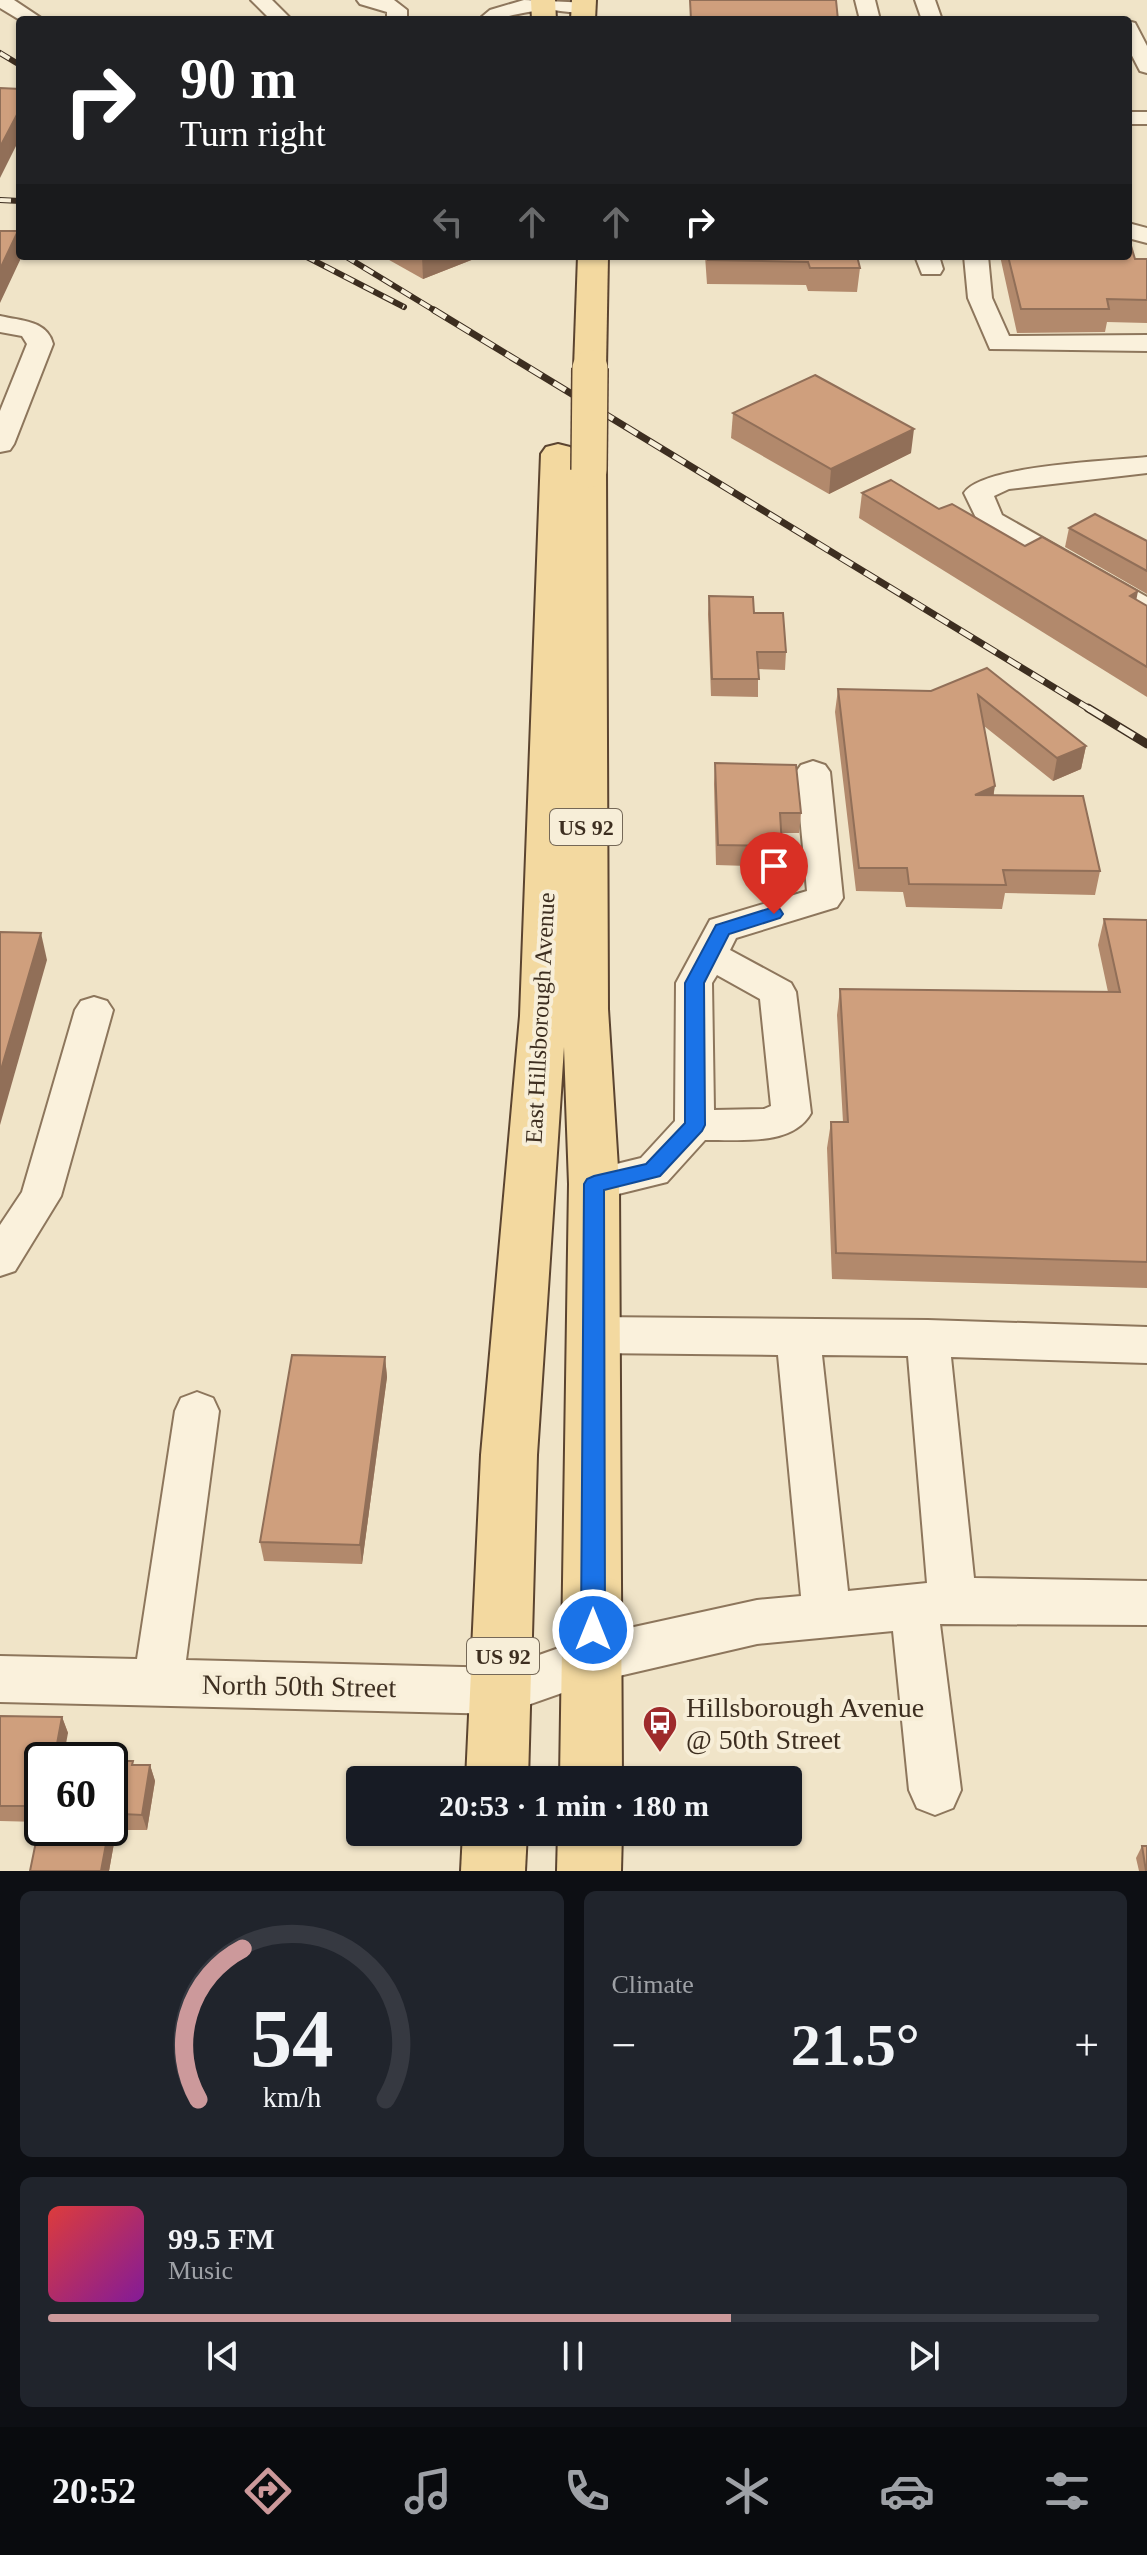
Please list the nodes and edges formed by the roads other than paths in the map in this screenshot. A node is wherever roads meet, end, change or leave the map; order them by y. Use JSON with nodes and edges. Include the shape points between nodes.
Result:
{"nodes":[{"id":1,"x":0,"y":0,"type":"edge"},
{"id":2,"x":261,"y":0,"type":"edge"},
{"id":3,"x":367,"y":0,"type":"edge"},
{"id":4,"x":543,"y":8,"type":"edge"},
{"id":5,"x":583,"y":9,"type":"edge"},
{"id":6,"x":27,"y":16,"type":"edge"},
{"id":7,"x":278,"y":16,"type":"edge"},
{"id":8,"x":397,"y":16,"type":"edge"},
{"id":9,"x":494,"y":16,"type":"edge"},
{"id":10,"x":1132,"y":32,"type":"edge"},
{"id":11,"x":1140,"y":62,"type":"edge"},
{"id":12,"x":592,"y":260,"type":"edge"},
{"id":13,"x":976,"y":260,"type":"edge"},
{"id":14,"x":0,"y":324,"type":"edge"},
{"id":15,"x":1147,"y":343,"type":"edge"},
{"id":16,"x":0,"y":444,"type":"edge"},
{"id":17,"x":574,"y":462,"type":"junction"},
{"id":18,"x":1147,"y":465,"type":"edge"},
{"id":19,"x":1147,"y":609,"type":"edge"},
{"id":20,"x":813,"y":772,"type":"dead end"},
{"id":21,"x":709,"y":955,"type":"junction"},
{"id":22,"x":94,"y":1010,"type":"dead end"},
{"id":23,"x":695,"y":1125,"type":"junction"},
{"id":24,"x":594,"y":1184,"type":"junction"},
{"id":25,"x":0,"y":1259,"type":"edge"},
{"id":26,"x":593,"y":1335,"type":"junction"},
{"id":27,"x":798,"y":1337,"type":"junction"},
{"id":28,"x":928,"y":1338,"type":"junction"},
{"id":29,"x":1147,"y":1345,"type":"edge"},
{"id":30,"x":197,"y":1411,"type":"dead end"},
{"id":31,"x":1147,"y":1603,"type":"edge"},
{"id":32,"x":933,"y":1604,"type":"junction"},
{"id":33,"x":827,"y":1614,"type":"junction"},
{"id":34,"x":593,"y":1659,"type":"junction"},
{"id":35,"x":0,"y":1679,"type":"edge"},
{"id":36,"x":158,"y":1683,"type":"junction"},
{"id":37,"x":502,"y":1691,"type":"junction"},
{"id":38,"x":498,"y":1766,"type":"edge"},
{"id":39,"x":591,"y":1766,"type":"edge"},
{"id":40,"x":935,"y":1790,"type":"dead end"},
{"id":41,"x":494,"y":1846,"type":"edge"},
{"id":42,"x":590,"y":1846,"type":"edge"},
{"id":43,"x":493,"y":1871,"type":"edge"},
{"id":44,"x":589,"y":1871,"type":"edge"}],
"edges":[{"from":1,"to":6,"type":"street"},
{"from":2,"to":7,"type":"street"},
{"from":3,"to":8,"type":"street","via":[[385,3],[397,10]]},
{"from":4,"to":5,"type":"street"},
{"from":4,"to":9,"type":"street"},
{"from":10,"to":11,"type":"street"},
{"from":12,"to":17,"type":"main road","name":"East Hillsborough Avenue","number":"US 92","bridge":true,"via":[[575,363]]},
{"from":13,"to":15,"type":"street","via":[[980,298],[999,344]]},
{"from":14,"to":16,"type":"street","via":[[30,330],[40,344]]},
{"from":17,"to":24,"type":"main road","name":"East Hillsborough Avenue","number":"US 92","via":[[585,1009]]},
{"from":17,"to":37,"type":"main road","name":"East Hillsborough Avenue","number":"US 92","via":[[543,1016],[509,1455]]},
{"from":18,"to":19,"type":"street","via":[[1003,481],[978,493],[990,520]]},
{"from":20,"to":21,"type":"street","via":[[825,898],[723,929]]},
{"from":21,"to":23,"type":"street","via":[[694,983]]},
{"from":21,"to":23,"type":"street","via":[[778,992],[791,1113],[769,1124]]},
{"from":22,"to":25,"type":"street","via":[[41,1196]]},
{"from":23,"to":24,"type":"street","via":[[653,1171]]},
{"from":24,"to":26,"type":"main road","name":"East Hillsborough Avenue","number":"US 92"},
{"from":26,"to":27,"type":"street"},
{"from":26,"to":34,"type":"main road","name":"East Hillsborough Avenue","number":"US 92"},
{"from":27,"to":28,"type":"street"},
{"from":27,"to":33,"type":"street"},
{"from":28,"to":29,"type":"street"},
{"from":28,"to":32,"type":"street"},
{"from":30,"to":36,"type":"street"},
{"from":31,"to":32,"type":"street","name":"North 50th Street"},
{"from":32,"to":33,"type":"street","name":"North 50th Street"},
{"from":32,"to":40,"type":"street"},
{"from":33,"to":34,"type":"street","name":"North 50th Street","via":[[757,1622]]},
{"from":34,"to":37,"type":"street","name":"North 50th Street"},
{"from":34,"to":39,"type":"main road","name":"East Hillsborough Avenue","number":"US 92"},
{"from":35,"to":36,"type":"street","name":"North 50th Street"},
{"from":36,"to":37,"type":"street","name":"North 50th Street"},
{"from":37,"to":38,"type":"main road","name":"East Hillsborough Avenue","number":"US 92"},
{"from":41,"to":43,"type":"main road"},
{"from":42,"to":44,"type":"main road"}]}
